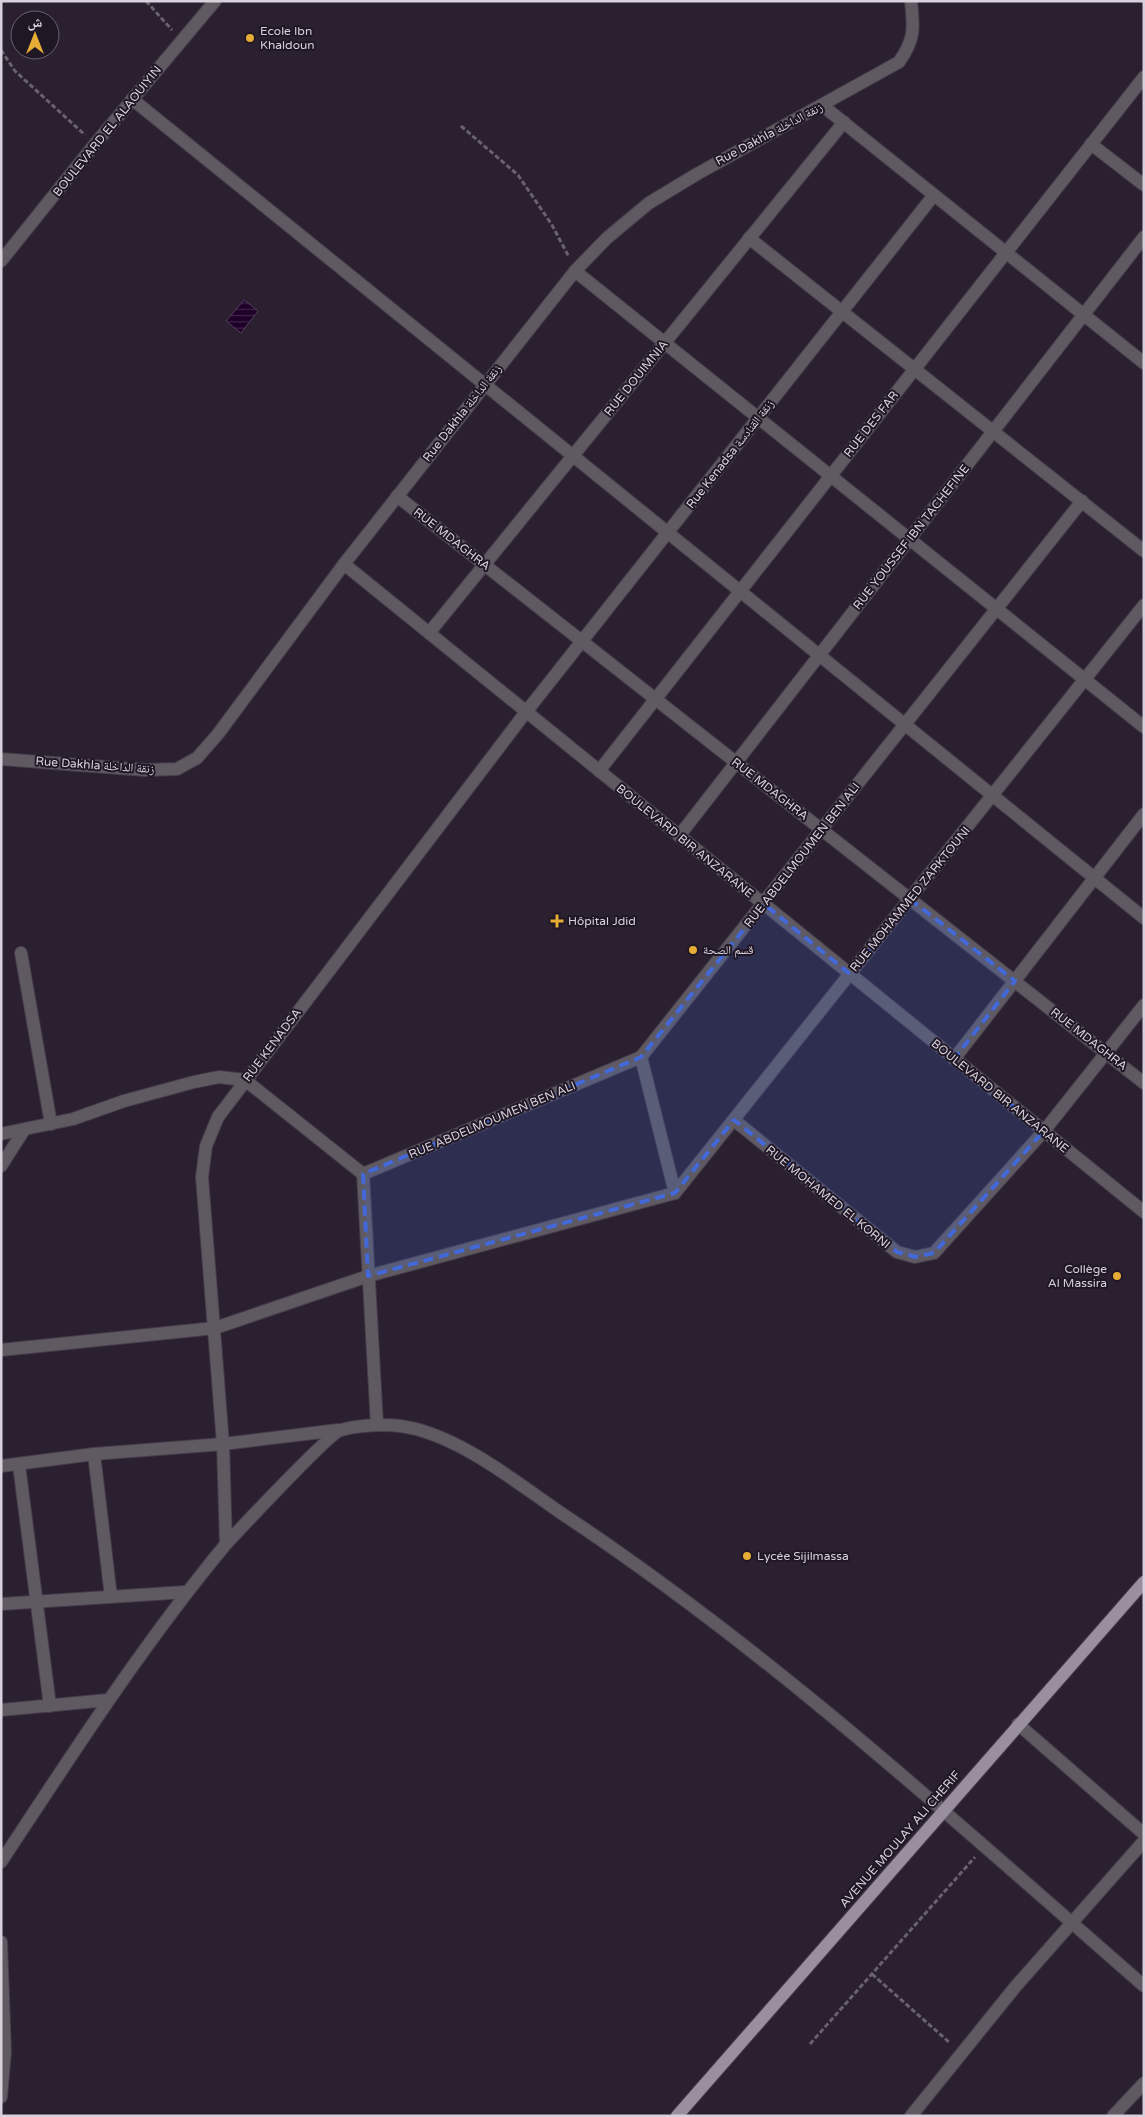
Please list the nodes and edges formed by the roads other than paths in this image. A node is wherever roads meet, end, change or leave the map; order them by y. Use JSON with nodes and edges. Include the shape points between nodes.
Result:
{"nodes":[{"id":1,"x":215,"y":1,"type":"edge"},
{"id":2,"x":911,"y":1,"type":"edge"},
{"id":3,"x":1144,"y":77,"type":"edge"},
{"id":4,"x":132,"y":99,"type":"junction"},
{"id":5,"x":822,"y":106,"type":"junction"},
{"id":6,"x":844,"y":122,"type":"junction"},
{"id":7,"x":1091,"y":144,"type":"junction"},
{"id":8,"x":1144,"y":185,"type":"edge"},
{"id":9,"x":934,"y":195,"type":"junction"},
{"id":10,"x":1144,"y":237,"type":"edge"},
{"id":11,"x":750,"y":238,"type":"junction"},
{"id":12,"x":1006,"y":253,"type":"junction"},
{"id":13,"x":1,"y":261,"type":"edge"},
{"id":14,"x":576,"y":271,"type":"junction"},
{"id":15,"x":842,"y":312,"type":"junction"},
{"id":16,"x":1084,"y":315,"type":"junction"},
{"id":17,"x":665,"y":342,"type":"junction"},
{"id":18,"x":1144,"y":363,"type":"edge"},
{"id":19,"x":915,"y":369,"type":"junction"},
{"id":20,"x":484,"y":384,"type":"junction"},
{"id":21,"x":759,"y":418,"type":"junction"},
{"id":22,"x":993,"y":431,"type":"junction"},
{"id":23,"x":573,"y":456,"type":"junction"},
{"id":24,"x":831,"y":476,"type":"junction"},
{"id":25,"x":397,"y":496,"type":"junction"},
{"id":26,"x":1082,"y":501,"type":"junction"},
{"id":27,"x":668,"y":533,"type":"junction"},
{"id":28,"x":909,"y":539,"type":"junction"},
{"id":29,"x":1144,"y":551,"type":"edge"},
{"id":30,"x":344,"y":564,"type":"junction"},
{"id":31,"x":484,"y":564,"type":"junction"},
{"id":32,"x":740,"y":591,"type":"junction"},
{"id":33,"x":1144,"y":606,"type":"edge"},
{"id":34,"x":997,"y":609,"type":"junction"},
{"id":35,"x":428,"y":633,"type":"junction"},
{"id":36,"x":582,"y":641,"type":"junction"},
{"id":37,"x":819,"y":655,"type":"junction"},
{"id":38,"x":1084,"y":680,"type":"junction"},
{"id":39,"x":656,"y":699,"type":"junction"},
{"id":40,"x":526,"y":712,"type":"junction"},
{"id":41,"x":905,"y":725,"type":"junction"},
{"id":42,"x":1144,"y":727,"type":"edge"},
{"id":43,"x":1,"y":759,"type":"edge"},
{"id":44,"x":736,"y":762,"type":"junction"},
{"id":45,"x":599,"y":771,"type":"junction"},
{"id":46,"x":992,"y":795,"type":"junction"},
{"id":47,"x":1144,"y":814,"type":"edge"},
{"id":48,"x":822,"y":830,"type":"junction"},
{"id":49,"x":679,"y":836,"type":"junction"},
{"id":50,"x":1094,"y":878,"type":"junction"},
{"id":51,"x":910,"y":899,"type":"junction"},
{"id":52,"x":764,"y":904,"type":"junction"},
{"id":53,"x":1144,"y":918,"type":"edge"},
{"id":54,"x":20,"y":953,"type":"dead end"},
{"id":55,"x":850,"y":974,"type":"junction"},
{"id":56,"x":1015,"y":981,"type":"junction"},
{"id":57,"x":1144,"y":1005,"type":"edge"},
{"id":58,"x":1106,"y":1053,"type":"junction"},
{"id":59,"x":640,"y":1057,"type":"junction"},
{"id":60,"x":954,"y":1059,"type":"junction"},
{"id":61,"x":245,"y":1080,"type":"junction"},
{"id":62,"x":1144,"y":1083,"type":"edge"},
{"id":63,"x":734,"y":1120,"type":"junction"},
{"id":64,"x":51,"y":1124,"type":"junction"},
{"id":65,"x":24,"y":1130,"type":"junction"},
{"id":66,"x":1044,"y":1131,"type":"junction"},
{"id":67,"x":1,"y":1134,"type":"edge"},
{"id":68,"x":1,"y":1166,"type":"edge"},
{"id":69,"x":363,"y":1174,"type":"junction"},
{"id":70,"x":675,"y":1193,"type":"junction"},
{"id":71,"x":1143,"y":1211,"type":"edge"},
{"id":72,"x":368,"y":1276,"type":"junction"},
{"id":73,"x":215,"y":1328,"type":"junction"},
{"id":74,"x":1,"y":1350,"type":"edge"},
{"id":75,"x":377,"y":1425,"type":"junction"},
{"id":76,"x":338,"y":1430,"type":"junction"},
{"id":77,"x":223,"y":1444,"type":"junction"},
{"id":78,"x":94,"y":1454,"type":"junction"},
{"id":79,"x":19,"y":1465,"type":"junction"},
{"id":80,"x":1,"y":1466,"type":"edge"},
{"id":81,"x":226,"y":1544,"type":"junction"},
{"id":82,"x":1144,"y":1582,"type":"edge"},
{"id":83,"x":186,"y":1592,"type":"junction"},
{"id":84,"x":111,"y":1597,"type":"junction"},
{"id":85,"x":36,"y":1602,"type":"junction"},
{"id":86,"x":1,"y":1604,"type":"edge"},
{"id":87,"x":108,"y":1700,"type":"junction"},
{"id":88,"x":50,"y":1706,"type":"junction"},
{"id":89,"x":1,"y":1710,"type":"edge"},
{"id":90,"x":1018,"y":1724,"type":"junction"},
{"id":91,"x":943,"y":1810,"type":"junction"},
{"id":92,"x":1144,"y":1834,"type":"edge"},
{"id":93,"x":1144,"y":1842,"type":"edge"},
{"id":94,"x":1,"y":1862,"type":"edge"},
{"id":95,"x":1071,"y":1922,"type":"junction"},
{"id":96,"x":1,"y":1942,"type":"edge"},
{"id":97,"x":1144,"y":1986,"type":"edge"},
{"id":98,"x":1144,"y":2083,"type":"edge"},
{"id":99,"x":1,"y":2097,"type":"edge"},
{"id":100,"x":677,"y":2116,"type":"edge"},
{"id":101,"x":911,"y":2116,"type":"edge"},
{"id":102,"x":1113,"y":2116,"type":"edge"}],
"edges":[{"from":1,"to":4,"type":"street","name":"BOULEVARD EL ALAOUIYIN"},
{"from":2,"to":5,"type":"street","name":"Rue Dakhla زنقة الداخلة","via":[[915,30],[899,62]]},
{"from":3,"to":7,"type":"street","name":"RUE DES FAR"},
{"from":4,"to":13,"type":"street","name":"BOULEVARD EL ALAOUIYIN"},
{"from":4,"to":20,"type":"street"},
{"from":5,"to":6,"type":"street"},
{"from":5,"to":14,"type":"street","name":"Rue Dakhla زنقة الداخلة","via":[[649,203],[607,238]]},
{"from":6,"to":9,"type":"street"},
{"from":6,"to":11,"type":"street","name":"RUE DOUIMNIA"},
{"from":7,"to":8,"type":"street"},
{"from":7,"to":12,"type":"street","name":"RUE DES FAR"},
{"from":9,"to":12,"type":"street"},
{"from":9,"to":15,"type":"street","name":"Rue Kenadsa زنقة القنادسة"},
{"from":10,"to":16,"type":"street","name":"RUE YOUSSEF IBN TACHEFINE"},
{"from":11,"to":15,"type":"street"},
{"from":11,"to":17,"type":"street","name":"RUE DOUIMNIA"},
{"from":12,"to":16,"type":"street"},
{"from":12,"to":19,"type":"street","name":"RUE DES FAR"},
{"from":14,"to":17,"type":"street"},
{"from":14,"to":20,"type":"street","name":"Rue Dakhla زنقة الداخلة"},
{"from":15,"to":19,"type":"street"},
{"from":15,"to":21,"type":"street","name":"Rue Kenadsa زنقة القنادسة"},
{"from":16,"to":18,"type":"street"},
{"from":16,"to":22,"type":"street","name":"RUE YOUSSEF IBN TACHEFINE"},
{"from":17,"to":21,"type":"street"},
{"from":17,"to":23,"type":"street","name":"RUE DOUIMNIA"},
{"from":19,"to":22,"type":"street"},
{"from":19,"to":24,"type":"street","name":"RUE DES FAR"},
{"from":20,"to":23,"type":"street"},
{"from":20,"to":25,"type":"street","name":"Rue Dakhla زنقة الداخلة"},
{"from":21,"to":24,"type":"street"},
{"from":21,"to":27,"type":"street","name":"Rue Kenadsa زنقة القنادسة"},
{"from":22,"to":26,"type":"street"},
{"from":22,"to":28,"type":"street","name":"RUE YOUSSEF IBN TACHEFINE"},
{"from":23,"to":27,"type":"street"},
{"from":23,"to":31,"type":"street","name":"RUE DOUIMNIA"},
{"from":24,"to":28,"type":"street"},
{"from":24,"to":32,"type":"street","name":"RUE DES FAR"},
{"from":25,"to":30,"type":"street","name":"Rue Dakhla زنقة الداخلة"},
{"from":25,"to":31,"type":"street","name":"RUE MDAGHRA"},
{"from":26,"to":29,"type":"street"},
{"from":26,"to":34,"type":"street","name":"RUE ABDELMOUMEN BEN ALI"},
{"from":27,"to":32,"type":"street"},
{"from":27,"to":36,"type":"street","name":"Rue Kenadsa زنقة القنادسة"},
{"from":28,"to":34,"type":"street"},
{"from":28,"to":37,"type":"street","name":"RUE YOUSSEF IBN TACHEFINE"},
{"from":30,"to":35,"type":"street","name":"BOULEVARD BIR ANZARANE"},
{"from":30,"to":43,"type":"street","name":"Rue Dakhla زنقة الداخلة","via":[[197,758],[176,769],[145,770]]},
{"from":31,"to":35,"type":"street","name":"RUE DOUIMNIA"},
{"from":31,"to":36,"type":"street","name":"RUE MDAGHRA"},
{"from":32,"to":37,"type":"street"},
{"from":32,"to":39,"type":"street","name":"RUE DES FAR"},
{"from":33,"to":38,"type":"street","name":"RUE MOHAMMED ZARKTOUNI"},
{"from":34,"to":38,"type":"street"},
{"from":34,"to":41,"type":"street","name":"RUE ABDELMOUMEN BEN ALI"},
{"from":35,"to":40,"type":"street","name":"BOULEVARD BIR ANZARANE"},
{"from":36,"to":39,"type":"street","name":"RUE MDAGHRA"},
{"from":36,"to":40,"type":"street","name":"Rue Kenadsa زنقة القنادسة"},
{"from":37,"to":41,"type":"street"},
{"from":37,"to":44,"type":"street","name":"RUE YOUSSEF IBN TACHEFINE"},
{"from":38,"to":42,"type":"street"},
{"from":38,"to":46,"type":"street","name":"RUE MOHAMMED ZARKTOUNI"},
{"from":39,"to":44,"type":"street","name":"RUE MDAGHRA"},
{"from":39,"to":45,"type":"street","name":"RUE DES FAR"},
{"from":40,"to":45,"type":"street","name":"BOULEVARD BIR ANZARANE"},
{"from":40,"to":61,"type":"street","name":"RUE KENADSA"},
{"from":41,"to":46,"type":"street"},
{"from":41,"to":48,"type":"street","name":"RUE ABDELMOUMEN BEN ALI"},
{"from":44,"to":48,"type":"street","name":"RUE MDAGHRA"},
{"from":44,"to":49,"type":"street","name":"RUE YOUSSEF IBN TACHEFINE"},
{"from":45,"to":49,"type":"street","name":"BOULEVARD BIR ANZARANE"},
{"from":46,"to":50,"type":"street"},
{"from":46,"to":51,"type":"street","name":"RUE MOHAMMED ZARKTOUNI"},
{"from":47,"to":50,"type":"street"},
{"from":48,"to":51,"type":"street","name":"RUE MDAGHRA"},
{"from":48,"to":52,"type":"street","name":"RUE ABDELMOUMEN BEN ALI"},
{"from":49,"to":52,"type":"street","name":"BOULEVARD BIR ANZARANE"},
{"from":50,"to":53,"type":"street"},
{"from":50,"to":56,"type":"street"},
{"from":51,"to":55,"type":"street","name":"RUE MOHAMMED ZARKTOUNI"},
{"from":51,"to":56,"type":"street","name":"RUE MDAGHRA"},
{"from":52,"to":55,"type":"street","name":"BOULEVARD BIR ANZARANE"},
{"from":52,"to":59,"type":"street","name":"RUE ABDELMOUMEN BEN ALI"},
{"from":54,"to":64,"type":"street"},
{"from":55,"to":60,"type":"street","name":"BOULEVARD BIR ANZARANE"},
{"from":55,"to":63,"type":"street","name":"RUE MOHAMMED ZARKTOUNI"},
{"from":56,"to":58,"type":"street","name":"RUE MDAGHRA"},
{"from":56,"to":60,"type":"street"},
{"from":57,"to":58,"type":"street","name":"RUE MOHAMED EL KORNI"},
{"from":58,"to":62,"type":"street","name":"RUE MDAGHRA"},
{"from":58,"to":66,"type":"street","name":"RUE MOHAMED EL KORNI"},
{"from":59,"to":69,"type":"street","name":"RUE ABDELMOUMEN BEN ALI"},
{"from":59,"to":70,"type":"street"},
{"from":60,"to":66,"type":"street","name":"BOULEVARD BIR ANZARANE"},
{"from":61,"to":64,"type":"street","via":[[219,1077],[194,1082]]},
{"from":61,"to":69,"type":"street"},
{"from":61,"to":73,"type":"street","name":"RUE KENADSA","via":[[218,1117],[206,1146],[202,1177]]},
{"from":63,"to":66,"type":"street","name":"RUE MOHAMED EL KORNI","via":[[897,1252],[915,1257],[934,1254]]},
{"from":63,"to":70,"type":"street","name":"RUE MOHAMMED ZARKTOUNI"},
{"from":64,"to":65,"type":"street"},
{"from":65,"to":67,"type":"street"},
{"from":65,"to":68,"type":"street"},
{"from":66,"to":71,"type":"street","name":"BOULEVARD BIR ANZARANE"},
{"from":69,"to":72,"type":"street"},
{"from":70,"to":72,"type":"street"},
{"from":72,"to":73,"type":"street"},
{"from":72,"to":75,"type":"street"},
{"from":73,"to":74,"type":"street"},
{"from":73,"to":77,"type":"street","name":"RUE KENADSA"},
{"from":75,"to":76,"type":"street"},
{"from":75,"to":91,"type":"street","via":[[415,1428],[452,1442],[610,1545],[785,1677]]},
{"from":76,"to":77,"type":"street"},
{"from":76,"to":81,"type":"street"},
{"from":77,"to":78,"type":"street"},
{"from":77,"to":81,"type":"street","name":"RUE KENADSA"},
{"from":78,"to":79,"type":"street"},
{"from":78,"to":84,"type":"street"},
{"from":79,"to":80,"type":"street"},
{"from":79,"to":85,"type":"street"},
{"from":81,"to":83,"type":"street"},
{"from":82,"to":90,"type":"main road","name":"AVENUE MOULAY ALI CHERIF"},
{"from":83,"to":84,"type":"street"},
{"from":83,"to":87,"type":"street"},
{"from":84,"to":85,"type":"street"},
{"from":85,"to":86,"type":"street"},
{"from":85,"to":88,"type":"street"},
{"from":87,"to":88,"type":"street"},
{"from":87,"to":94,"type":"street"},
{"from":88,"to":89,"type":"street"},
{"from":90,"to":91,"type":"main road","name":"AVENUE MOULAY ALI CHERIF"},
{"from":90,"to":92,"type":"street"},
{"from":91,"to":95,"type":"street"},
{"from":91,"to":100,"type":"main road","name":"AVENUE MOULAY ALI CHERIF"},
{"from":93,"to":95,"type":"street"},
{"from":95,"to":97,"type":"street"},
{"from":95,"to":101,"type":"street"},
{"from":96,"to":99,"type":"street","via":[[5,2052]]},
{"from":98,"to":102,"type":"street"}]}
